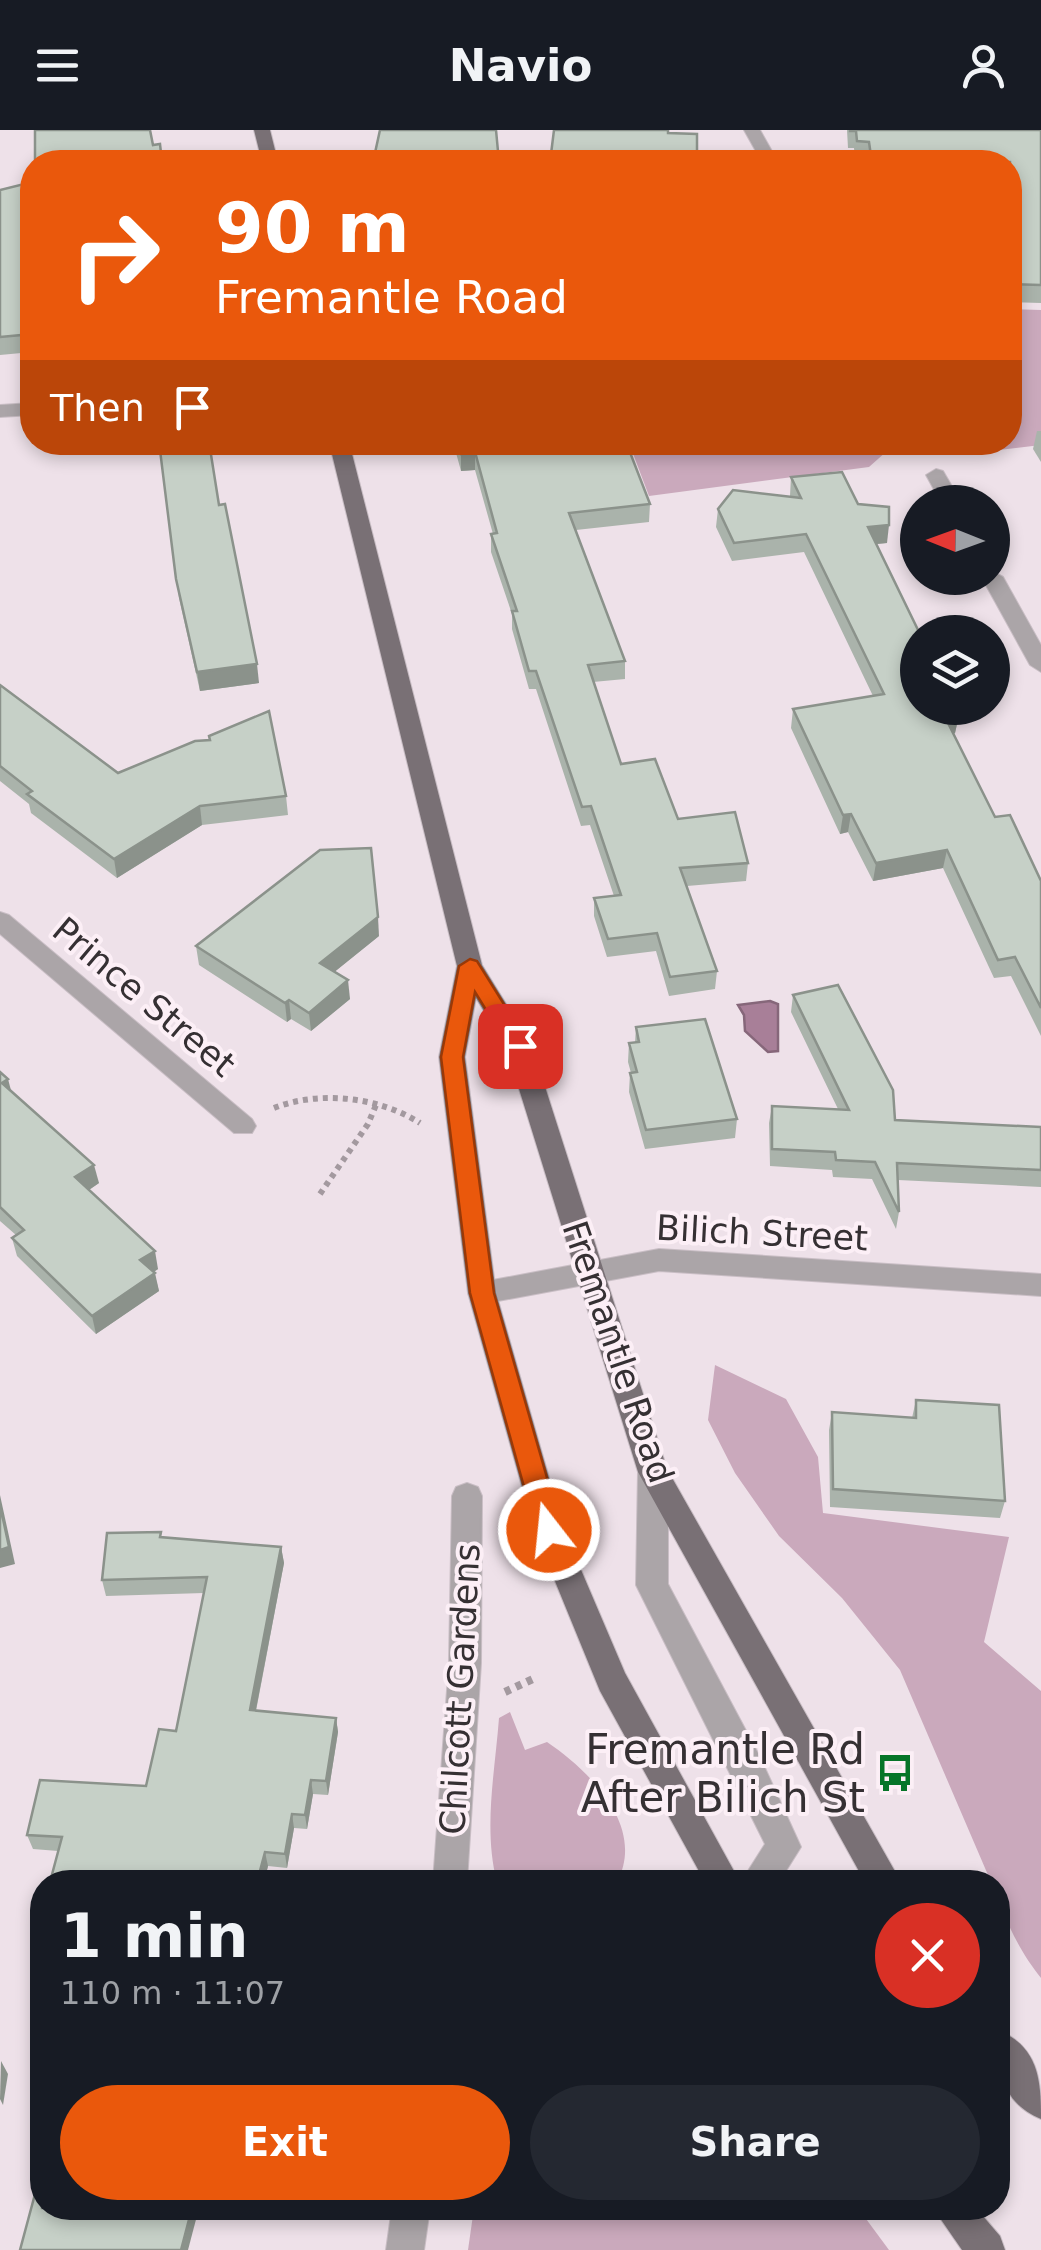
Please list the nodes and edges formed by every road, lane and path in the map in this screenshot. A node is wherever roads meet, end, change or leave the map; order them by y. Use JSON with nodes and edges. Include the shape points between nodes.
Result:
{"nodes":[{"id":1,"x":343,"y":455,"type":"edge"},
{"id":2,"x":936,"y":476,"type":"dead end"},
{"id":3,"x":941,"y":485,"type":"edge"},
{"id":4,"x":1002,"y":595,"type":"edge"},
{"id":5,"x":1041,"y":665,"type":"edge"},
{"id":6,"x":0,"y":921,"type":"edge"},
{"id":7,"x":470,"y":966,"type":"junction"},
{"id":8,"x":287,"y":1101,"type":"dead end"},
{"id":9,"x":376,"y":1104,"type":"junction"},
{"id":10,"x":422,"y":1125,"type":"dead end"},
{"id":11,"x":243,"y":1126,"type":"dead end"},
{"id":12,"x":320,"y":1194,"type":"dead end"},
{"id":13,"x":588,"y":1273,"type":"junction"},
{"id":14,"x":1041,"y":1285,"type":"edge"},
{"id":15,"x":482,"y":1293,"type":"junction"},
{"id":16,"x":653,"y":1472,"type":"junction"},
{"id":17,"x":467,"y":1496,"type":"dead end"},
{"id":18,"x":451,"y":1870,"type":"edge"},
{"id":19,"x":716,"y":1870,"type":"edge"},
{"id":20,"x":767,"y":1870,"type":"edge"},
{"id":21,"x":877,"y":1870,"type":"edge"},
{"id":22,"x":1010,"y":2063,"type":"edge"},
{"id":23,"x":1041,"y":2101,"type":"edge"},
{"id":24,"x":409,"y":2220,"type":"edge"},
{"id":25,"x":962,"y":2220,"type":"edge"},
{"id":26,"x":405,"y":2250,"type":"edge"},
{"id":27,"x":986,"y":2250,"type":"edge"}],
"edges":[{"from":1,"to":7,"type":"main road","name":"Fremantle Road"},
{"from":2,"to":3,"type":"street"},
{"from":4,"to":5,"type":"street"},
{"from":6,"to":11,"type":"street","name":"Prince Street"},
{"from":7,"to":13,"type":"main road","name":"Fremantle Road","via":[[520,1046]]},
{"from":7,"to":15,"type":"main road","name":"Fremantle Road","via":[[452,1057]]},
{"from":8,"to":9,"type":"path"},
{"from":9,"to":10,"type":"path"},
{"from":9,"to":12,"type":"path"},
{"from":13,"to":14,"type":"street","name":"Bilich Street","via":[[670,1260]]},
{"from":13,"to":15,"type":"street","name":"Bilich Street"},
{"from":13,"to":16,"type":"main road","name":"Fremantle Road"},
{"from":15,"to":19,"type":"main road","name":"Fremantle Road","via":[[549,1530],[612,1681]]},
{"from":16,"to":20,"type":"street","via":[[652,1585],[784,1847]]},
{"from":16,"to":21,"type":"main road","name":"Fremantle Road"},
{"from":17,"to":18,"type":"street","name":"Chilcott Gardens","via":[[465,1663]]},
{"from":22,"to":23,"type":"main road"},
{"from":24,"to":26,"type":"street"},
{"from":25,"to":27,"type":"main road"}]}
